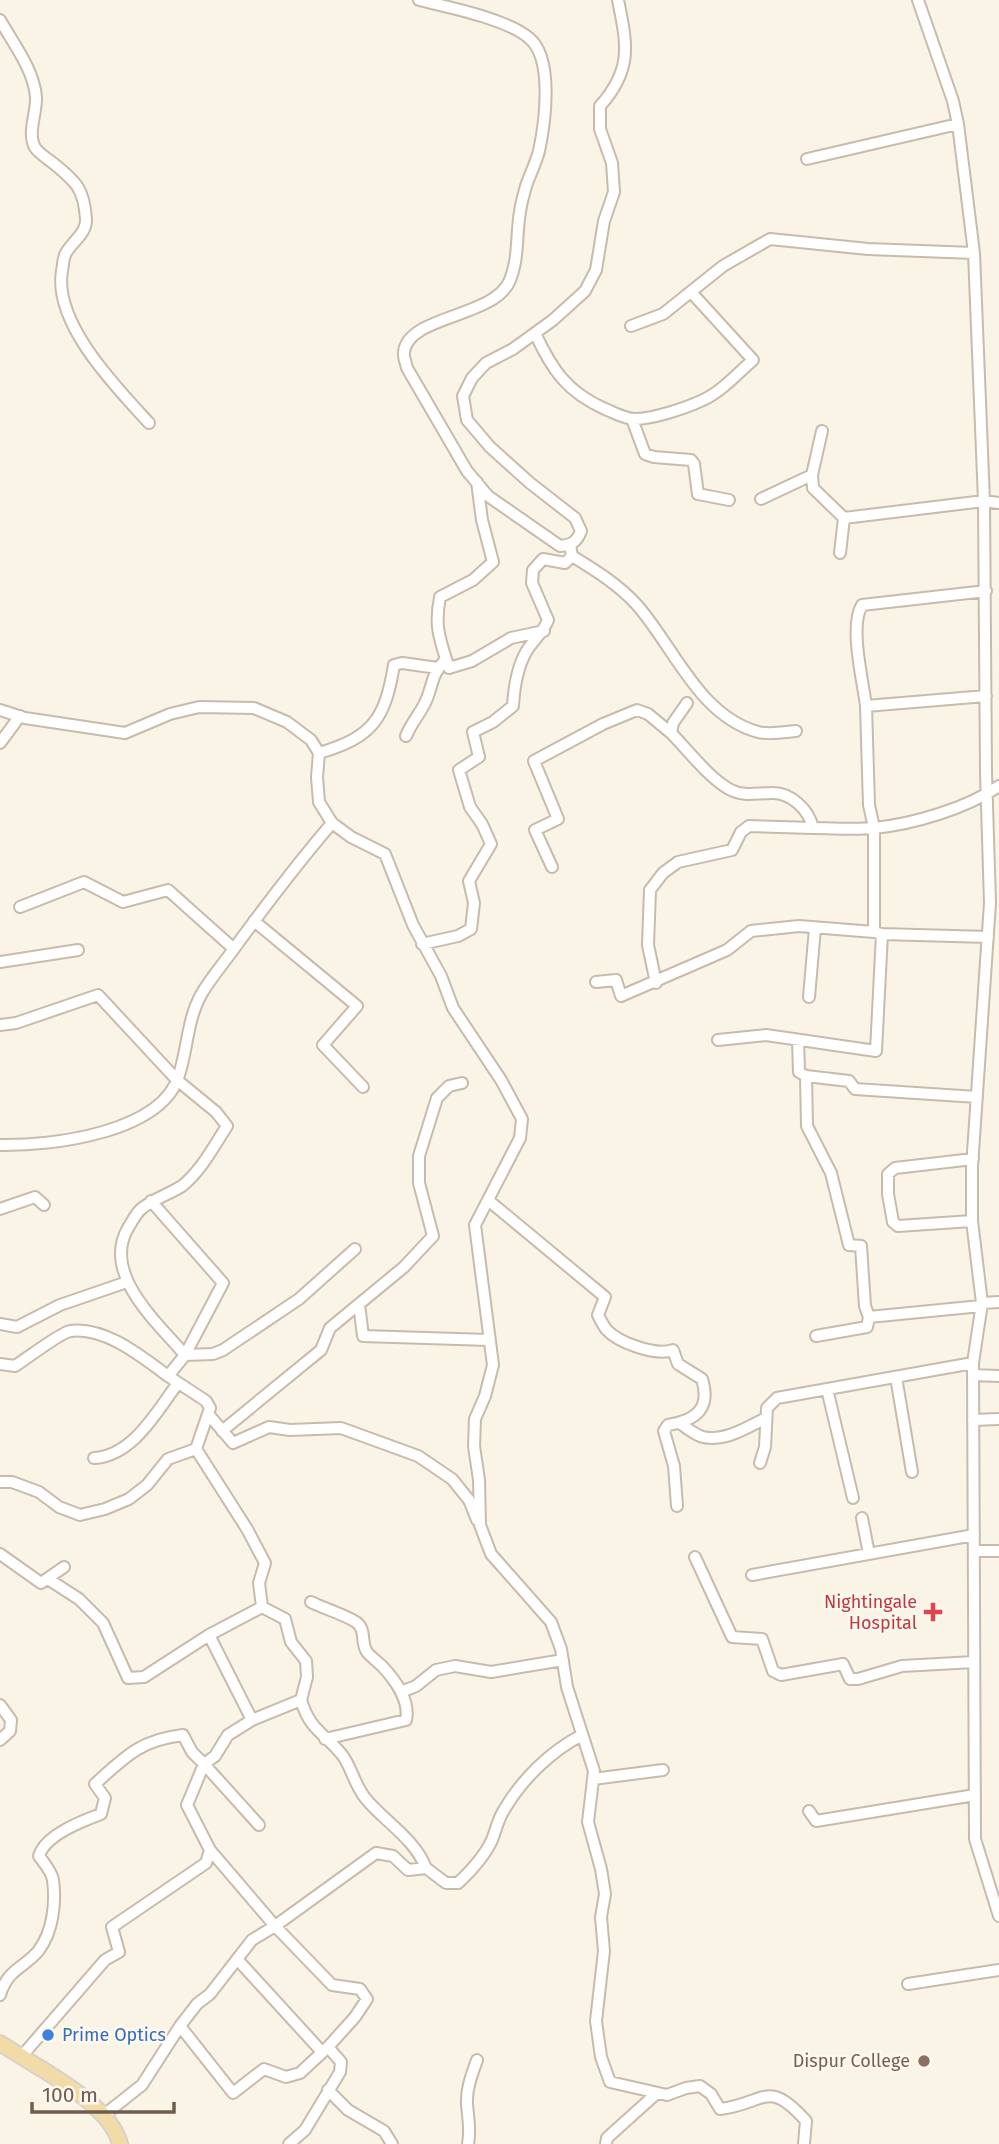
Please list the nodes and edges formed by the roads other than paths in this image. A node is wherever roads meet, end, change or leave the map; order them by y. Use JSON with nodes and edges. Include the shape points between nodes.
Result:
{"nodes":[{"id":1,"x":419,"y":0,"type":"edge"},
{"id":2,"x":618,"y":0,"type":"edge"},
{"id":3,"x":918,"y":0,"type":"edge"},
{"id":4,"x":0,"y":20,"type":"edge"},
{"id":5,"x":958,"y":124,"type":"junction"},
{"id":6,"x":807,"y":159,"type":"dead end"},
{"id":7,"x":974,"y":253,"type":"junction"},
{"id":8,"x":691,"y":292,"type":"junction"},
{"id":9,"x":631,"y":326,"type":"dead end"},
{"id":10,"x":535,"y":333,"type":"junction"},
{"id":11,"x":632,"y":419,"type":"junction"},
{"id":12,"x":149,"y":423,"type":"dead end"},
{"id":13,"x":822,"y":431,"type":"dead end"},
{"id":14,"x":812,"y":475,"type":"junction"},
{"id":15,"x":477,"y":482,"type":"junction"},
{"id":16,"x":761,"y":499,"type":"dead end"},
{"id":17,"x":729,"y":500,"type":"dead end"},
{"id":18,"x":984,"y":501,"type":"junction"},
{"id":19,"x":999,"y":503,"type":"edge"},
{"id":20,"x":844,"y":518,"type":"junction"},
{"id":21,"x":571,"y":551,"type":"junction"},
{"id":22,"x":840,"y":553,"type":"dead end"},
{"id":23,"x":986,"y":591,"type":"junction"},
{"id":24,"x":544,"y":631,"type":"junction"},
{"id":25,"x":446,"y":659,"type":"junction"},
{"id":26,"x":438,"y":668,"type":"junction"},
{"id":27,"x":986,"y":696,"type":"junction"},
{"id":28,"x":687,"y":703,"type":"dead end"},
{"id":29,"x":866,"y":706,"type":"junction"},
{"id":30,"x":0,"y":710,"type":"edge"},
{"id":31,"x":20,"y":716,"type":"junction"},
{"id":32,"x":796,"y":731,"type":"dead end"},
{"id":33,"x":671,"y":733,"type":"junction"},
{"id":34,"x":407,"y":736,"type":"dead end"},
{"id":35,"x":0,"y":743,"type":"edge"},
{"id":36,"x":319,"y":753,"type":"junction"},
{"id":37,"x":999,"y":786,"type":"edge"},
{"id":38,"x":987,"y":794,"type":"junction"},
{"id":39,"x":332,"y":823,"type":"junction"},
{"id":40,"x":813,"y":828,"type":"junction"},
{"id":41,"x":874,"y":828,"type":"junction"},
{"id":42,"x":552,"y":867,"type":"dead end"},
{"id":43,"x":20,"y":907,"type":"dead end"},
{"id":44,"x":254,"y":921,"type":"junction"},
{"id":45,"x":816,"y":928,"type":"junction"},
{"id":46,"x":878,"y":933,"type":"junction"},
{"id":47,"x":988,"y":937,"type":"junction"},
{"id":48,"x":422,"y":944,"type":"junction"},
{"id":49,"x":234,"y":949,"type":"junction"},
{"id":50,"x":78,"y":950,"type":"dead end"},
{"id":51,"x":0,"y":962,"type":"edge"},
{"id":52,"x":596,"y":982,"type":"dead end"},
{"id":53,"x":656,"y":982,"type":"junction"},
{"id":54,"x":809,"y":997,"type":"dead end"},
{"id":55,"x":0,"y":1025,"type":"edge"},
{"id":56,"x":719,"y":1040,"type":"dead end"},
{"id":57,"x":798,"y":1040,"type":"junction"},
{"id":58,"x":806,"y":1076,"type":"junction"},
{"id":59,"x":177,"y":1080,"type":"junction"},
{"id":60,"x":462,"y":1083,"type":"dead end"},
{"id":61,"x":363,"y":1087,"type":"dead end"},
{"id":62,"x":977,"y":1097,"type":"junction"},
{"id":63,"x":0,"y":1145,"type":"edge"},
{"id":64,"x":973,"y":1158,"type":"junction"},
{"id":65,"x":488,"y":1200,"type":"junction"},
{"id":66,"x":151,"y":1201,"type":"junction"},
{"id":67,"x":44,"y":1205,"type":"dead end"},
{"id":68,"x":0,"y":1209,"type":"edge"},
{"id":69,"x":972,"y":1222,"type":"junction"},
{"id":70,"x":355,"y":1249,"type":"dead end"},
{"id":71,"x":127,"y":1282,"type":"junction"},
{"id":72,"x":999,"y":1302,"type":"edge"},
{"id":73,"x":359,"y":1304,"type":"junction"},
{"id":74,"x":981,"y":1304,"type":"junction"},
{"id":75,"x":869,"y":1317,"type":"junction"},
{"id":76,"x":0,"y":1324,"type":"edge"},
{"id":77,"x":816,"y":1336,"type":"dead end"},
{"id":78,"x":489,"y":1340,"type":"junction"},
{"id":79,"x":185,"y":1355,"type":"junction"},
{"id":80,"x":0,"y":1364,"type":"edge"},
{"id":81,"x":973,"y":1369,"type":"junction"},
{"id":82,"x":168,"y":1376,"type":"junction"},
{"id":83,"x":999,"y":1376,"type":"edge"},
{"id":84,"x":896,"y":1377,"type":"junction"},
{"id":85,"x":178,"y":1382,"type":"junction"},
{"id":86,"x":827,"y":1389,"type":"junction"},
{"id":87,"x":209,"y":1415,"type":"junction"},
{"id":88,"x":766,"y":1418,"type":"junction"},
{"id":89,"x":999,"y":1419,"type":"edge"},
{"id":90,"x":973,"y":1420,"type":"junction"},
{"id":91,"x":679,"y":1423,"type":"junction"},
{"id":92,"x":222,"y":1430,"type":"junction"},
{"id":93,"x":196,"y":1449,"type":"junction"},
{"id":94,"x":94,"y":1458,"type":"dead end"},
{"id":95,"x":760,"y":1463,"type":"dead end"},
{"id":96,"x":912,"y":1472,"type":"dead end"},
{"id":97,"x":0,"y":1482,"type":"edge"},
{"id":98,"x":853,"y":1498,"type":"dead end"},
{"id":99,"x":677,"y":1506,"type":"dead end"},
{"id":100,"x":862,"y":1518,"type":"dead end"},
{"id":101,"x":480,"y":1525,"type":"junction"},
{"id":102,"x":974,"y":1535,"type":"junction"},
{"id":103,"x":974,"y":1551,"type":"junction"},
{"id":104,"x":999,"y":1551,"type":"edge"},
{"id":105,"x":0,"y":1554,"type":"edge"},
{"id":106,"x":869,"y":1554,"type":"junction"},
{"id":107,"x":695,"y":1557,"type":"dead end"},
{"id":108,"x":64,"y":1567,"type":"dead end"},
{"id":109,"x":752,"y":1575,"type":"dead end"},
{"id":110,"x":48,"y":1579,"type":"junction"},
{"id":111,"x":311,"y":1602,"type":"dead end"},
{"id":112,"x":262,"y":1607,"type":"junction"},
{"id":113,"x":209,"y":1635,"type":"junction"},
{"id":114,"x":563,"y":1660,"type":"junction"},
{"id":115,"x":974,"y":1662,"type":"junction"},
{"id":116,"x":401,"y":1692,"type":"junction"},
{"id":117,"x":301,"y":1700,"type":"junction"},
{"id":118,"x":0,"y":1705,"type":"edge"},
{"id":119,"x":251,"y":1720,"type":"junction"},
{"id":120,"x":582,"y":1735,"type":"junction"},
{"id":121,"x":325,"y":1739,"type":"junction"},
{"id":122,"x":0,"y":1740,"type":"edge"},
{"id":123,"x":204,"y":1764,"type":"junction"},
{"id":124,"x":663,"y":1770,"type":"dead end"},
{"id":125,"x":593,"y":1779,"type":"junction"},
{"id":126,"x":975,"y":1795,"type":"junction"},
{"id":127,"x":809,"y":1811,"type":"dead end"},
{"id":128,"x":259,"y":1825,"type":"dead end"},
{"id":129,"x":210,"y":1850,"type":"junction"},
{"id":130,"x":426,"y":1868,"type":"junction"},
{"id":131,"x":999,"y":1916,"type":"edge"},
{"id":132,"x":275,"y":1926,"type":"junction"},
{"id":133,"x":237,"y":1959,"type":"junction"},
{"id":134,"x":999,"y":1970,"type":"edge"},
{"id":135,"x":908,"y":1984,"type":"dead end"},
{"id":136,"x":0,"y":1995,"type":"edge"},
{"id":137,"x":180,"y":2026,"type":"junction"},
{"id":138,"x":0,"y":2043,"type":"edge"},
{"id":139,"x":325,"y":2049,"type":"junction"},
{"id":140,"x":21,"y":2057,"type":"junction"},
{"id":141,"x":477,"y":2060,"type":"dead end"},
{"id":142,"x":328,"y":2090,"type":"junction"},
{"id":143,"x":657,"y":2093,"type":"junction"},
{"id":144,"x":104,"y":2115,"type":"junction"},
{"id":145,"x":120,"y":2144,"type":"edge"},
{"id":146,"x":289,"y":2144,"type":"edge"},
{"id":147,"x":392,"y":2144,"type":"edge"},
{"id":148,"x":468,"y":2144,"type":"edge"},
{"id":149,"x":606,"y":2144,"type":"edge"},
{"id":150,"x":804,"y":2144,"type":"edge"}],
"edges":[{"from":1,"to":15,"type":"street","via":[[504,24],[529,38],[539,50],[544,71],[545,112],[539,152],[520,212],[510,282],[473,309],[424,328],[411,337],[404,352],[407,368]]},
{"from":2,"to":10,"type":"street","via":[[625,66],[600,106],[600,129],[612,163],[614,192],[596,270],[585,291]]},
{"from":3,"to":5,"type":"street"},
{"from":4,"to":12,"type":"street","via":[[33,85],[35,148],[80,188],[86,223],[65,254],[61,275],[67,316]]},
{"from":5,"to":6,"type":"street"},
{"from":5,"to":7,"type":"street"},
{"from":7,"to":8,"type":"street","via":[[770,239],[723,266]]},
{"from":7,"to":18,"type":"street"},
{"from":8,"to":9,"type":"street","via":[[663,314]]},
{"from":8,"to":11,"type":"street","via":[[753,360],[704,400]]},
{"from":10,"to":11,"type":"street","via":[[547,360],[571,389]]},
{"from":10,"to":21,"type":"street","via":[[486,363],[463,396],[467,419],[490,447],[575,518],[581,531]]},
{"from":11,"to":17,"type":"street","via":[[645,454],[691,460],[698,494]]},
{"from":13,"to":14,"type":"street"},
{"from":14,"to":16,"type":"street"},
{"from":14,"to":20,"type":"street","via":[[813,488]]},
{"from":15,"to":21,"type":"street","via":[[488,496]]},
{"from":15,"to":25,"type":"street","via":[[493,562],[473,580],[440,597],[436,619]]},
{"from":18,"to":19,"type":"street"},
{"from":18,"to":20,"type":"street"},
{"from":18,"to":23,"type":"street"},
{"from":20,"to":22,"type":"street"},
{"from":21,"to":24,"type":"street","via":[[565,563],[543,559],[533,570],[532,583],[548,620]]},
{"from":21,"to":32,"type":"street","via":[[636,604],[692,683],[714,706],[760,733]]},
{"from":23,"to":27,"type":"street"},
{"from":23,"to":29,"type":"street","via":[[862,605],[857,613],[857,634]]},
{"from":24,"to":25,"type":"street","via":[[511,638],[472,661],[449,668]]},
{"from":24,"to":48,"type":"street","via":[[526,652],[513,706],[473,732],[479,757],[459,770],[470,807],[491,844],[469,880],[474,903],[471,929]]},
{"from":25,"to":26,"type":"street"},
{"from":26,"to":34,"type":"street"},
{"from":26,"to":36,"type":"street","via":[[394,665],[386,704],[373,725],[358,738]]},
{"from":27,"to":29,"type":"street"},
{"from":27,"to":38,"type":"street"},
{"from":28,"to":33,"type":"street"},
{"from":29,"to":41,"type":"street"},
{"from":30,"to":31,"type":"street"},
{"from":31,"to":35,"type":"street"},
{"from":31,"to":36,"type":"street","via":[[125,733],[199,707],[254,708],[287,722],[311,740]]},
{"from":33,"to":40,"type":"street","via":[[717,781],[732,791],[748,795],[774,792],[795,801],[810,814]]},
{"from":33,"to":42,"type":"street","via":[[637,710],[534,761],[558,819],[535,830]]},
{"from":36,"to":39,"type":"street","via":[[319,802]]},
{"from":37,"to":38,"type":"street"},
{"from":38,"to":41,"type":"street","via":[[925,818]]},
{"from":38,"to":47,"type":"street"},
{"from":39,"to":44,"type":"street"},
{"from":39,"to":48,"type":"street","via":[[385,854]]},
{"from":40,"to":41,"type":"street"},
{"from":40,"to":53,"type":"street","via":[[749,826],[732,850],[678,862],[663,873],[649,890],[648,945]]},
{"from":41,"to":46,"type":"street"},
{"from":43,"to":49,"type":"street","via":[[84,882],[123,902],[168,890]]},
{"from":44,"to":49,"type":"street"},
{"from":44,"to":61,"type":"street","via":[[357,1006],[323,1045]]},
{"from":45,"to":46,"type":"street"},
{"from":45,"to":53,"type":"street","via":[[751,931],[727,950]]},
{"from":45,"to":54,"type":"street"},
{"from":46,"to":47,"type":"street"},
{"from":46,"to":57,"type":"street","via":[[876,1051]]},
{"from":47,"to":62,"type":"street"},
{"from":48,"to":65,"type":"street","via":[[453,1008],[522,1119],[520,1138]]},
{"from":49,"to":59,"type":"street","via":[[194,1010]]},
{"from":50,"to":51,"type":"street"},
{"from":52,"to":53,"type":"street","via":[[615,980],[621,996]]},
{"from":55,"to":59,"type":"street","via":[[98,995]]},
{"from":56,"to":57,"type":"street","via":[[766,1035]]},
{"from":57,"to":58,"type":"street","via":[[799,1072]]},
{"from":58,"to":62,"type":"street","via":[[849,1081],[855,1089]]},
{"from":58,"to":75,"type":"street","via":[[807,1126],[831,1173],[849,1245],[861,1246]]},
{"from":59,"to":63,"type":"street","via":[[164,1100],[147,1113],[99,1134]]},
{"from":59,"to":66,"type":"street","via":[[227,1126],[182,1185]]},
{"from":60,"to":73,"type":"street","via":[[449,1086],[437,1098],[419,1156],[419,1183],[433,1236],[404,1268]]},
{"from":62,"to":64,"type":"street"},
{"from":64,"to":69,"type":"street"},
{"from":64,"to":69,"type":"street","via":[[895,1168],[888,1174],[893,1222],[898,1226]]},
{"from":65,"to":78,"type":"street","via":[[475,1226]]},
{"from":65,"to":91,"type":"street","via":[[605,1297],[598,1315],[607,1331],[632,1346],[666,1353],[673,1350],[678,1364],[702,1379],[705,1405]]},
{"from":66,"to":71,"type":"street","via":[[137,1212],[121,1240],[120,1258]]},
{"from":66,"to":79,"type":"street","via":[[223,1283]]},
{"from":67,"to":68,"type":"street","via":[[35,1197]]},
{"from":69,"to":74,"type":"street"},
{"from":70,"to":79,"type":"street","via":[[299,1299],[223,1350]]},
{"from":71,"to":76,"type":"street","via":[[17,1327]]},
{"from":71,"to":79,"type":"street"},
{"from":72,"to":74,"type":"street"},
{"from":73,"to":78,"type":"street","via":[[363,1336]]},
{"from":73,"to":92,"type":"street","via":[[330,1328],[321,1350]]},
{"from":74,"to":75,"type":"street"},
{"from":74,"to":81,"type":"street"},
{"from":75,"to":77,"type":"street","via":[[867,1326]]},
{"from":78,"to":101,"type":"street","via":[[492,1365],[475,1419]]},
{"from":79,"to":82,"type":"street"},
{"from":80,"to":82,"type":"street","via":[[15,1366],[68,1331],[92,1332]]},
{"from":81,"to":83,"type":"street"},
{"from":81,"to":84,"type":"street"},
{"from":81,"to":90,"type":"street"},
{"from":82,"to":85,"type":"street"},
{"from":84,"to":86,"type":"street"},
{"from":84,"to":96,"type":"street"},
{"from":85,"to":87,"type":"street","via":[[206,1401]]},
{"from":85,"to":94,"type":"street","via":[[122,1450]]},
{"from":86,"to":88,"type":"street","via":[[777,1398],[767,1408]]},
{"from":86,"to":98,"type":"street"},
{"from":87,"to":92,"type":"street"},
{"from":87,"to":93,"type":"street"},
{"from":88,"to":91,"type":"street","via":[[737,1433],[710,1437],[701,1437]]},
{"from":88,"to":95,"type":"street"},
{"from":89,"to":90,"type":"street"},
{"from":90,"to":102,"type":"street"},
{"from":91,"to":99,"type":"street","via":[[668,1425],[664,1432],[674,1466]]},
{"from":92,"to":101,"type":"street","via":[[233,1443],[269,1427],[341,1428],[373,1439],[418,1456],[452,1479],[469,1500]]},
{"from":93,"to":97,"type":"street","via":[[168,1460],[129,1499],[80,1515],[39,1492]]},
{"from":93,"to":112,"type":"street","via":[[265,1563],[259,1583]]},
{"from":100,"to":106,"type":"street"},
{"from":101,"to":114,"type":"street","via":[[491,1554],[551,1622]]},
{"from":102,"to":103,"type":"street"},
{"from":102,"to":106,"type":"street"},
{"from":103,"to":104,"type":"street"},
{"from":103,"to":115,"type":"street"},
{"from":105,"to":110,"type":"street","via":[[41,1583]]},
{"from":106,"to":109,"type":"street"},
{"from":107,"to":115,"type":"street","via":[[732,1637],[762,1639],[773,1671],[781,1675],[843,1664],[850,1678],[858,1679],[902,1666]]},
{"from":108,"to":110,"type":"street"},
{"from":110,"to":113,"type":"street","via":[[79,1599],[103,1623],[128,1678],[144,1676]]},
{"from":111,"to":116,"type":"street","via":[[358,1623],[367,1652]]},
{"from":112,"to":113,"type":"street"},
{"from":112,"to":117,"type":"street","via":[[285,1619],[291,1642],[306,1661]]},
{"from":113,"to":119,"type":"street"},
{"from":114,"to":116,"type":"street","via":[[491,1672],[455,1666],[436,1670]]},
{"from":114,"to":120,"type":"street"},
{"from":115,"to":126,"type":"street"},
{"from":116,"to":121,"type":"street","via":[[408,1711],[406,1720]]},
{"from":117,"to":119,"type":"street"},
{"from":117,"to":121,"type":"street","via":[[306,1716]]},
{"from":118,"to":122,"type":"street","via":[[11,1720],[10,1731]]},
{"from":119,"to":123,"type":"street","via":[[229,1735]]},
{"from":120,"to":125,"type":"street"},
{"from":120,"to":130,"type":"street","via":[[522,1784],[502,1811],[475,1867],[458,1883],[446,1884]]},
{"from":121,"to":130,"type":"street","via":[[342,1755],[366,1798],[405,1837]]},
{"from":123,"to":128,"type":"street"},
{"from":123,"to":129,"type":"street","via":[[187,1805]]},
{"from":123,"to":136,"type":"street","via":[[183,1735],[164,1737],[129,1752],[95,1784],[105,1798],[101,1814],[76,1823],[42,1847],[39,1856],[53,1878],[51,1926],[38,1951],[13,1971]]},
{"from":124,"to":125,"type":"street"},
{"from":125,"to":143,"type":"street","via":[[588,1822],[605,1894],[597,2021],[601,2057],[610,2082]]},
{"from":126,"to":127,"type":"street","via":[[816,1821]]},
{"from":126,"to":131,"type":"street","via":[[975,1839]]},
{"from":129,"to":132,"type":"street"},
{"from":129,"to":140,"type":"street","via":[[206,1863],[112,1927],[119,1952],[105,1960]]},
{"from":130,"to":132,"type":"street","via":[[408,1870],[393,1856],[376,1853]]},
{"from":132,"to":133,"type":"street","via":[[251,1940]]},
{"from":132,"to":139,"type":"street","via":[[332,1985],[360,1989],[367,1999]]},
{"from":133,"to":137,"type":"street"},
{"from":133,"to":139,"type":"street"},
{"from":134,"to":135,"type":"street"},
{"from":137,"to":139,"type":"street","via":[[233,2093],[264,2069],[286,2077],[300,2073]]},
{"from":137,"to":144,"type":"street","via":[[142,2085]]},
{"from":138,"to":140,"type":"main road"},
{"from":139,"to":142,"type":"street","via":[[341,2062]]},
{"from":140,"to":144,"type":"main road","via":[[72,2087]]},
{"from":141,"to":148,"type":"street","via":[[467,2102]]},
{"from":142,"to":146,"type":"street","via":[[305,2130]]},
{"from":142,"to":147,"type":"street","via":[[348,2110],[384,2131]]},
{"from":143,"to":149,"type":"street","via":[[607,2138]]},
{"from":143,"to":150,"type":"street","via":[[667,2095],[700,2086],[720,2109],[773,2096],[789,2102],[806,2121]]},
{"from":144,"to":145,"type":"main road","via":[[117,2130]]}]}
